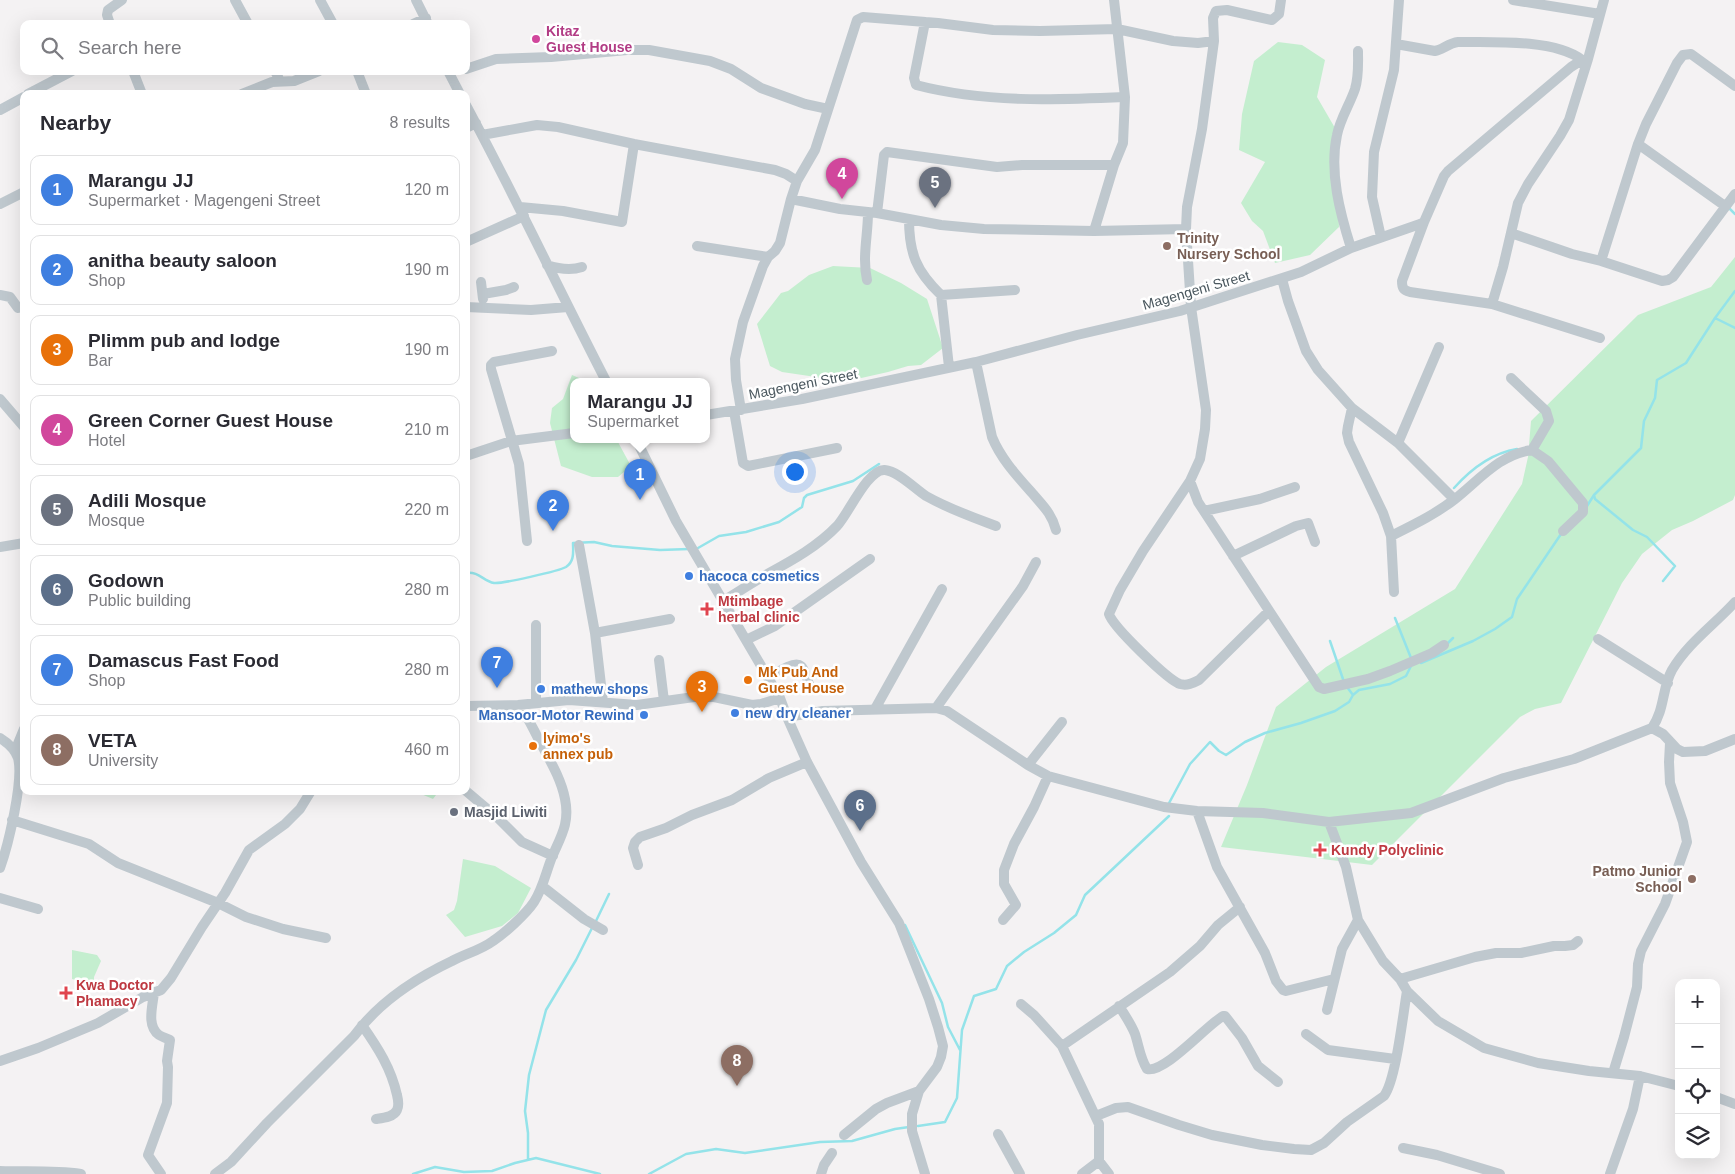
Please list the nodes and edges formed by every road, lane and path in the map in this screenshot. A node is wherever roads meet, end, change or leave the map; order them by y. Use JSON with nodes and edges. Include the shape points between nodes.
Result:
{"nodes":[{"id":1,"x":122,"y":0,"type":"edge"},
{"id":2,"x":235,"y":0,"type":"edge"},
{"id":3,"x":320,"y":0,"type":"edge"},
{"id":4,"x":416,"y":0,"type":"edge"},
{"id":5,"x":1114,"y":0,"type":"edge"},
{"id":6,"x":1281,"y":0,"type":"edge"},
{"id":7,"x":1399,"y":0,"type":"edge"},
{"id":8,"x":1513,"y":0,"type":"edge"},
{"id":9,"x":1604,"y":0,"type":"edge"},
{"id":10,"x":1600,"y":14,"type":"junction"},
{"id":11,"x":109,"y":20,"type":"edge"},
{"id":12,"x":246,"y":20,"type":"edge"},
{"id":13,"x":331,"y":20,"type":"edge"},
{"id":14,"x":426,"y":20,"type":"edge"},
{"id":15,"x":925,"y":22,"type":"junction"},
{"id":16,"x":1117,"y":29,"type":"junction"},
{"id":17,"x":1214,"y":41,"type":"junction"},
{"id":18,"x":1396,"y":44,"type":"junction"},
{"id":19,"x":1358,"y":51,"type":"dead end"},
{"id":20,"x":1585,"y":59,"type":"junction"},
{"id":21,"x":470,"y":67,"type":"edge"},
{"id":22,"x":64,"y":75,"type":"edge"},
{"id":23,"x":135,"y":75,"type":"edge"},
{"id":24,"x":309,"y":75,"type":"edge"},
{"id":25,"x":359,"y":75,"type":"edge"},
{"id":26,"x":453,"y":75,"type":"edge"},
{"id":27,"x":278,"y":76,"type":"edge"},
{"id":28,"x":1735,"y":86,"type":"edge"},
{"id":29,"x":36,"y":90,"type":"edge"},
{"id":30,"x":140,"y":90,"type":"edge"},
{"id":31,"x":252,"y":90,"type":"edge"},
{"id":32,"x":364,"y":90,"type":"edge"},
{"id":33,"x":459,"y":90,"type":"edge"},
{"id":34,"x":1126,"y":97,"type":"junction"},
{"id":35,"x":20,"y":98,"type":"edge"},
{"id":36,"x":828,"y":109,"type":"junction"},
{"id":37,"x":0,"y":110,"type":"edge"},
{"id":38,"x":470,"y":112,"type":"edge"},
{"id":39,"x":476,"y":123,"type":"junction"},
{"id":40,"x":470,"y":126,"type":"edge"},
{"id":41,"x":482,"y":135,"type":"junction"},
{"id":42,"x":634,"y":144,"type":"junction"},
{"id":43,"x":1638,"y":144,"type":"junction"},
{"id":44,"x":1114,"y":165,"type":"junction"},
{"id":45,"x":797,"y":181,"type":"junction"},
{"id":46,"x":20,"y":194,"type":"edge"},
{"id":47,"x":1735,"y":194,"type":"edge"},
{"id":48,"x":791,"y":199,"type":"junction"},
{"id":49,"x":0,"y":204,"type":"edge"},
{"id":50,"x":1725,"y":206,"type":"junction"},
{"id":51,"x":522,"y":212,"type":"junction"},
{"id":52,"x":873,"y":213,"type":"junction"},
{"id":53,"x":909,"y":219,"type":"junction"},
{"id":54,"x":1424,"y":222,"type":"junction"},
{"id":55,"x":1186,"y":229,"type":"junction"},
{"id":56,"x":1094,"y":231,"type":"junction"},
{"id":57,"x":1511,"y":233,"type":"junction"},
{"id":58,"x":1381,"y":238,"type":"junction"},
{"id":59,"x":470,"y":240,"type":"edge"},
{"id":60,"x":697,"y":246,"type":"dead end"},
{"id":61,"x":1350,"y":248,"type":"junction"},
{"id":62,"x":768,"y":257,"type":"junction"},
{"id":63,"x":1601,"y":261,"type":"junction"},
{"id":64,"x":547,"y":265,"type":"junction"},
{"id":65,"x":582,"y":267,"type":"dead end"},
{"id":66,"x":1282,"y":279,"type":"junction"},
{"id":67,"x":866,"y":280,"type":"dead end"},
{"id":68,"x":481,"y":282,"type":"dead end"},
{"id":69,"x":514,"y":287,"type":"dead end"},
{"id":70,"x":1015,"y":290,"type":"dead end"},
{"id":71,"x":482,"y":294,"type":"junction"},
{"id":72,"x":0,"y":295,"type":"edge"},
{"id":73,"x":941,"y":295,"type":"junction"},
{"id":74,"x":1492,"y":304,"type":"junction"},
{"id":75,"x":470,"y":307,"type":"edge"},
{"id":76,"x":485,"y":307,"type":"junction"},
{"id":77,"x":568,"y":307,"type":"junction"},
{"id":78,"x":1191,"y":307,"type":"junction"},
{"id":79,"x":18,"y":308,"type":"dead end"},
{"id":80,"x":1600,"y":338,"type":"dead end"},
{"id":81,"x":1439,"y":347,"type":"dead end"},
{"id":82,"x":552,"y":351,"type":"dead end"},
{"id":83,"x":976,"y":362,"type":"junction"},
{"id":84,"x":949,"y":367,"type":"junction"},
{"id":85,"x":604,"y":378,"type":"edge"},
{"id":86,"x":1511,"y":378,"type":"dead end"},
{"id":87,"x":0,"y":399,"type":"edge"},
{"id":88,"x":1352,"y":408,"type":"junction"},
{"id":89,"x":737,"y":410,"type":"junction"},
{"id":90,"x":710,"y":415,"type":"edge"},
{"id":91,"x":20,"y":418,"type":"edge"},
{"id":92,"x":570,"y":434,"type":"edge"},
{"id":93,"x":511,"y":441,"type":"junction"},
{"id":94,"x":638,"y":443,"type":"edge"},
{"id":95,"x":1398,"y":443,"type":"junction"},
{"id":96,"x":837,"y":448,"type":"dead end"},
{"id":97,"x":1532,"y":450,"type":"junction"},
{"id":98,"x":470,"y":455,"type":"edge"},
{"id":99,"x":1190,"y":481,"type":"junction"},
{"id":100,"x":1296,"y":487,"type":"dead end"},
{"id":101,"x":1454,"y":500,"type":"junction"},
{"id":102,"x":1204,"y":511,"type":"junction"},
{"id":103,"x":996,"y":526,"type":"dead end"},
{"id":104,"x":1056,"y":530,"type":"dead end"},
{"id":105,"x":1563,"y":531,"type":"dead end"},
{"id":106,"x":1391,"y":536,"type":"junction"},
{"id":107,"x":527,"y":541,"type":"dead end"},
{"id":108,"x":1315,"y":542,"type":"dead end"},
{"id":109,"x":20,"y":544,"type":"edge"},
{"id":110,"x":579,"y":545,"type":"dead end"},
{"id":111,"x":0,"y":547,"type":"edge"},
{"id":112,"x":1233,"y":556,"type":"junction"},
{"id":113,"x":870,"y":559,"type":"dead end"},
{"id":114,"x":1036,"y":562,"type":"dead end"},
{"id":115,"x":942,"y":588,"type":"dead end"},
{"id":116,"x":1394,"y":592,"type":"dead end"},
{"id":117,"x":723,"y":601,"type":"junction"},
{"id":118,"x":1735,"y":602,"type":"edge"},
{"id":119,"x":1269,"y":611,"type":"junction"},
{"id":120,"x":670,"y":619,"type":"dead end"},
{"id":121,"x":536,"y":625,"type":"dead end"},
{"id":122,"x":595,"y":633,"type":"junction"},
{"id":123,"x":1598,"y":639,"type":"dead end"},
{"id":124,"x":746,"y":640,"type":"junction"},
{"id":125,"x":1444,"y":645,"type":"dead end"},
{"id":126,"x":659,"y":660,"type":"dead end"},
{"id":127,"x":768,"y":678,"type":"junction"},
{"id":128,"x":1668,"y":683,"type":"junction"},
{"id":129,"x":808,"y":684,"type":"dead end"},
{"id":130,"x":780,"y":698,"type":"junction"},
{"id":131,"x":664,"y":701,"type":"junction"},
{"id":132,"x":536,"y":702,"type":"junction"},
{"id":133,"x":603,"y":702,"type":"junction"},
{"id":134,"x":518,"y":705,"type":"junction"},
{"id":135,"x":470,"y":706,"type":"edge"},
{"id":136,"x":875,"y":708,"type":"junction"},
{"id":137,"x":936,"y":708,"type":"junction"},
{"id":138,"x":787,"y":717,"type":"junction"},
{"id":139,"x":1062,"y":722,"type":"dead end"},
{"id":140,"x":1652,"y":728,"type":"junction"},
{"id":141,"x":0,"y":738,"type":"edge"},
{"id":142,"x":20,"y":739,"type":"edge"},
{"id":143,"x":1735,"y":739,"type":"edge"},
{"id":144,"x":1670,"y":743,"type":"junction"},
{"id":145,"x":15,"y":751,"type":"junction"},
{"id":146,"x":807,"y":762,"type":"junction"},
{"id":147,"x":1028,"y":765,"type":"junction"},
{"id":148,"x":1048,"y":776,"type":"junction"},
{"id":149,"x":470,"y":794,"type":"edge"},
{"id":150,"x":309,"y":795,"type":"edge"},
{"id":151,"x":1197,"y":811,"type":"junction"},
{"id":152,"x":12,"y":820,"type":"junction"},
{"id":153,"x":1329,"y":822,"type":"junction"},
{"id":154,"x":553,"y":856,"type":"junction"},
{"id":155,"x":638,"y":865,"type":"dead end"},
{"id":156,"x":0,"y":868,"type":"edge"},
{"id":157,"x":542,"y":886,"type":"junction"},
{"id":158,"x":0,"y":898,"type":"edge"},
{"id":159,"x":218,"y":903,"type":"junction"},
{"id":160,"x":1240,"y":907,"type":"junction"},
{"id":161,"x":38,"y":909,"type":"dead end"},
{"id":162,"x":1003,"y":920,"type":"dead end"},
{"id":163,"x":1358,"y":920,"type":"junction"},
{"id":164,"x":603,"y":930,"type":"dead end"},
{"id":165,"x":326,"y":938,"type":"dead end"},
{"id":166,"x":1578,"y":941,"type":"dead end"},
{"id":167,"x":1334,"y":979,"type":"junction"},
{"id":168,"x":1400,"y":979,"type":"junction"},
{"id":169,"x":154,"y":992,"type":"junction"},
{"id":170,"x":1407,"y":992,"type":"junction"},
{"id":171,"x":1021,"y":1004,"type":"dead end"},
{"id":172,"x":1119,"y":1006,"type":"junction"},
{"id":173,"x":1327,"y":1010,"type":"dead end"},
{"id":174,"x":362,"y":1025,"type":"junction"},
{"id":175,"x":1306,"y":1034,"type":"dead end"},
{"id":176,"x":1062,"y":1046,"type":"junction"},
{"id":177,"x":1395,"y":1059,"type":"junction"},
{"id":178,"x":0,"y":1061,"type":"edge"},
{"id":179,"x":1613,"y":1073,"type":"junction"},
{"id":180,"x":1640,"y":1076,"type":"junction"},
{"id":181,"x":1278,"y":1082,"type":"dead end"},
{"id":182,"x":1675,"y":1085,"type":"edge"},
{"id":183,"x":919,"y":1091,"type":"junction"},
{"id":184,"x":1720,"y":1098,"type":"edge"},
{"id":185,"x":1735,"y":1104,"type":"edge"},
{"id":186,"x":1096,"y":1116,"type":"junction"},
{"id":187,"x":376,"y":1119,"type":"dead end"},
{"id":188,"x":998,"y":1134,"type":"dead end"},
{"id":189,"x":844,"y":1135,"type":"dead end"},
{"id":190,"x":1403,"y":1148,"type":"dead end"},
{"id":191,"x":832,"y":1153,"type":"dead end"},
{"id":192,"x":1100,"y":1161,"type":"junction"},
{"id":193,"x":0,"y":1171,"type":"edge"},
{"id":194,"x":81,"y":1174,"type":"edge"},
{"id":195,"x":161,"y":1174,"type":"edge"},
{"id":196,"x":215,"y":1174,"type":"edge"},
{"id":197,"x":821,"y":1174,"type":"edge"},
{"id":198,"x":925,"y":1174,"type":"edge"},
{"id":199,"x":1020,"y":1174,"type":"edge"},
{"id":200,"x":1082,"y":1174,"type":"edge"},
{"id":201,"x":1109,"y":1174,"type":"edge"},
{"id":202,"x":1500,"y":1174,"type":"edge"},
{"id":203,"x":1610,"y":1174,"type":"edge"}],
"edges":[{"from":1,"to":11,"type":"street","via":[[108,10]]},
{"from":2,"to":12,"type":"street"},
{"from":3,"to":13,"type":"street"},
{"from":4,"to":14,"type":"street"},
{"from":5,"to":16,"type":"street"},
{"from":6,"to":17,"type":"street","via":[[1279,14],[1272,20],[1227,10],[1216,11]]},
{"from":7,"to":18,"type":"street"},
{"from":8,"to":10,"type":"street"},
{"from":9,"to":10,"type":"street"},
{"from":10,"to":20,"type":"street"},
{"from":15,"to":16,"type":"street","via":[[1003,30]]},
{"from":15,"to":34,"type":"street","via":[[914,78],[916,85],[989,98]]},
{"from":15,"to":36,"type":"street","via":[[863,17],[857,20]]},
{"from":16,"to":17,"type":"street","via":[[1173,41]]},
{"from":16,"to":34,"type":"street"},
{"from":17,"to":55,"type":"street"},
{"from":18,"to":20,"type":"street","via":[[1435,51],[1458,42],[1540,45]]},
{"from":18,"to":58,"type":"street","via":[[1394,70],[1374,152],[1372,197]]},
{"from":19,"to":61,"type":"street","via":[[1355,87],[1334,150],[1338,205]]},
{"from":20,"to":54,"type":"street","via":[[1571,67],[1448,171]]},
{"from":20,"to":57,"type":"street","via":[[1569,120],[1518,203]]},
{"from":21,"to":36,"type":"street","via":[[496,59],[649,50],[710,61],[731,69],[761,88]]},
{"from":22,"to":29,"type":"street"},
{"from":23,"to":30,"type":"street"},
{"from":24,"to":27,"type":"street","via":[[294,81]]},
{"from":25,"to":32,"type":"street"},
{"from":26,"to":33,"type":"street"},
{"from":27,"to":31,"type":"street"},
{"from":28,"to":43,"type":"street","via":[[1691,54],[1683,55]]},
{"from":34,"to":44,"type":"street","via":[[1123,142]]},
{"from":35,"to":37,"type":"street"},
{"from":36,"to":45,"type":"street","via":[[815,150]]},
{"from":38,"to":39,"type":"street"},
{"from":39,"to":40,"type":"street"},
{"from":39,"to":41,"type":"street"},
{"from":41,"to":42,"type":"street","via":[[537,125],[582,131]]},
{"from":41,"to":51,"type":"street"},
{"from":42,"to":45,"type":"street","via":[[775,170]]},
{"from":42,"to":51,"type":"street","via":[[622,222],[563,211]]},
{"from":43,"to":50,"type":"street"},
{"from":43,"to":63,"type":"street"},
{"from":44,"to":52,"type":"street","via":[[997,167],[887,152]]},
{"from":44,"to":56,"type":"street"},
{"from":45,"to":48,"type":"street"},
{"from":46,"to":49,"type":"street"},
{"from":47,"to":50,"type":"street"},
{"from":48,"to":52,"type":"street"},
{"from":48,"to":62,"type":"street","via":[[780,243]]},
{"from":50,"to":63,"type":"street","via":[[1668,280],[1662,281]]},
{"from":51,"to":59,"type":"street"},
{"from":51,"to":64,"type":"street"},
{"from":52,"to":53,"type":"street"},
{"from":52,"to":67,"type":"street","via":[[864,259]]},
{"from":53,"to":56,"type":"street","via":[[984,229]]},
{"from":53,"to":73,"type":"street","via":[[909,240],[916,261],[929,284]]},
{"from":54,"to":58,"type":"street","name":"Magengeni Street"},
{"from":54,"to":74,"type":"street","via":[[1402,288],[1410,292]]},
{"from":55,"to":56,"type":"street"},
{"from":55,"to":78,"type":"street"},
{"from":57,"to":63,"type":"street"},
{"from":57,"to":74,"type":"street"},
{"from":58,"to":61,"type":"street","name":"Magengeni Street"},
{"from":60,"to":62,"type":"street"},
{"from":61,"to":66,"type":"street","name":"Magengeni Street"},
{"from":62,"to":89,"type":"street","via":[[755,285],[737,349]]},
{"from":64,"to":65,"type":"street","via":[[573,270]]},
{"from":64,"to":77,"type":"street"},
{"from":66,"to":78,"type":"street","name":"Magengeni Street"},
{"from":66,"to":88,"type":"street","via":[[1306,351]]},
{"from":68,"to":71,"type":"street"},
{"from":69,"to":71,"type":"street"},
{"from":70,"to":73,"type":"street"},
{"from":71,"to":76,"type":"street"},
{"from":72,"to":79,"type":"street","via":[[10,297]]},
{"from":73,"to":84,"type":"street"},
{"from":74,"to":80,"type":"street"},
{"from":75,"to":76,"type":"street"},
{"from":76,"to":77,"type":"street","via":[[531,310]]},
{"from":77,"to":85,"type":"street"},
{"from":78,"to":83,"type":"street","name":"Magengeni Street"},
{"from":78,"to":99,"type":"street","via":[[1206,410],[1200,459]]},
{"from":81,"to":95,"type":"street"},
{"from":82,"to":93,"type":"street","via":[[491,365]]},
{"from":83,"to":84,"type":"street","name":"Magengeni Street"},
{"from":83,"to":104,"type":"street","via":[[994,444],[1047,510]]},
{"from":84,"to":89,"type":"street","name":"Magengeni Street"},
{"from":86,"to":97,"type":"street","via":[[1548,416],[1549,420]]},
{"from":87,"to":91,"type":"street"},
{"from":88,"to":95,"type":"street"},
{"from":88,"to":106,"type":"street","via":[[1347,433],[1349,442]]},
{"from":89,"to":90,"type":"street","name":"Magengeni Street"},
{"from":89,"to":96,"type":"street","via":[[744,463],[748,466]]},
{"from":92,"to":93,"type":"street"},
{"from":93,"to":98,"type":"street"},
{"from":93,"to":107,"type":"street","via":[[519,464]]},
{"from":94,"to":117,"type":"street","via":[[676,521]]},
{"from":95,"to":101,"type":"street"},
{"from":97,"to":101,"type":"street","via":[[1519,452],[1499,462]]},
{"from":97,"to":105,"type":"street","via":[[1548,461],[1583,503],[1582,512]]},
{"from":99,"to":102,"type":"street"},
{"from":99,"to":119,"type":"street","via":[[1143,551],[1110,610],[1111,619],[1171,678],[1180,684],[1190,685],[1199,680]]},
{"from":100,"to":102,"type":"street","via":[[1260,499]]},
{"from":101,"to":106,"type":"street"},
{"from":102,"to":112,"type":"street"},
{"from":103,"to":117,"type":"street","via":[[951,509],[884,469],[877,471],[862,488],[829,534],[810,549]]},
{"from":106,"to":116,"type":"street"},
{"from":108,"to":112,"type":"street","via":[[1308,523]]},
{"from":109,"to":111,"type":"street"},
{"from":110,"to":122,"type":"street"},
{"from":112,"to":119,"type":"street"},
{"from":113,"to":124,"type":"street","via":[[775,626]]},
{"from":114,"to":137,"type":"street","via":[[1023,586]]},
{"from":115,"to":136,"type":"street"},
{"from":117,"to":124,"type":"street"},
{"from":118,"to":128,"type":"street","via":[[1686,652],[1671,671]]},
{"from":119,"to":125,"type":"street","via":[[1321,688],[1356,682],[1390,671]]},
{"from":120,"to":122,"type":"street"},
{"from":121,"to":132,"type":"street"},
{"from":122,"to":133,"type":"street"},
{"from":123,"to":128,"type":"street"},
{"from":124,"to":127,"type":"street"},
{"from":126,"to":131,"type":"street"},
{"from":127,"to":129,"type":"street","via":[[783,669],[800,665]]},
{"from":127,"to":130,"type":"street"},
{"from":128,"to":140,"type":"street","via":[[1662,709]]},
{"from":130,"to":131,"type":"street","via":[[752,705],[694,696]]},
{"from":130,"to":138,"type":"street"},
{"from":131,"to":133,"type":"street","via":[[637,705]]},
{"from":132,"to":133,"type":"street"},
{"from":132,"to":134,"type":"street"},
{"from":134,"to":135,"type":"street"},
{"from":134,"to":154,"type":"street","via":[[550,760],[565,799],[563,836]]},
{"from":136,"to":137,"type":"street"},
{"from":136,"to":138,"type":"street"},
{"from":137,"to":147,"type":"street","via":[[947,711]]},
{"from":138,"to":146,"type":"street"},
{"from":139,"to":147,"type":"street"},
{"from":140,"to":144,"type":"street"},
{"from":140,"to":153,"type":"street","via":[[1574,759],[1504,778],[1411,813]]},
{"from":141,"to":145,"type":"street"},
{"from":142,"to":145,"type":"street"},
{"from":143,"to":144,"type":"street","via":[[1705,751],[1689,752]]},
{"from":144,"to":179,"type":"street","via":[[1670,784],[1684,822],[1687,842],[1665,904],[1641,951],[1637,987]]},
{"from":145,"to":152,"type":"street","via":[[19,783]]},
{"from":146,"to":155,"type":"street","via":[[769,778],[732,800],[640,837],[633,848]]},
{"from":146,"to":183,"type":"street","via":[[861,862],[899,923],[929,999],[943,1046],[936,1067]]},
{"from":147,"to":148,"type":"street"},
{"from":148,"to":151,"type":"street","via":[[1164,807]]},
{"from":148,"to":162,"type":"street","via":[[1004,870],[1004,884],[1016,905]]},
{"from":149,"to":154,"type":"street","via":[[522,842]]},
{"from":150,"to":159,"type":"street","via":[[285,824],[249,850]]},
{"from":151,"to":153,"type":"street","via":[[1263,813]]},
{"from":151,"to":160,"type":"street","via":[[1217,867]]},
{"from":152,"to":156,"type":"street"},
{"from":152,"to":159,"type":"street","via":[[89,844],[118,864]]},
{"from":153,"to":163,"type":"street","via":[[1346,867]]},
{"from":154,"to":157,"type":"street"},
{"from":157,"to":164,"type":"street"},
{"from":157,"to":174,"type":"street","via":[[533,904],[492,942],[405,986]]},
{"from":158,"to":161,"type":"street"},
{"from":159,"to":165,"type":"street","via":[[246,917],[283,929]]},
{"from":159,"to":169,"type":"street","via":[[166,985]]},
{"from":160,"to":167,"type":"street","via":[[1283,990]]},
{"from":160,"to":172,"type":"street","via":[[1170,972]]},
{"from":163,"to":167,"type":"street","via":[[1342,949]]},
{"from":163,"to":168,"type":"street","via":[[1383,961]]},
{"from":166,"to":168,"type":"street","via":[[1573,945],[1475,957]]},
{"from":167,"to":173,"type":"street"},
{"from":168,"to":170,"type":"street"},
{"from":169,"to":178,"type":"street","via":[[98,1023]]},
{"from":169,"to":195,"type":"street","via":[[152,1028],[170,1040],[167,1103],[148,1155]]},
{"from":170,"to":177,"type":"street"},
{"from":170,"to":179,"type":"street","via":[[1438,1021],[1484,1048],[1538,1063]]},
{"from":171,"to":176,"type":"street"},
{"from":172,"to":176,"type":"street"},
{"from":172,"to":181,"type":"street","via":[[1135,1034],[1147,1069],[1154,1070],[1181,1052],[1216,1020],[1225,1016],[1258,1066]]},
{"from":174,"to":187,"type":"street","via":[[387,1063],[398,1099],[395,1112]]},
{"from":174,"to":196,"type":"street"},
{"from":175,"to":177,"type":"street","via":[[1328,1050]]},
{"from":176,"to":186,"type":"street"},
{"from":177,"to":186,"type":"street","via":[[1389,1088],[1384,1096],[1311,1150],[1212,1135],[1128,1106]]},
{"from":179,"to":180,"type":"street"},
{"from":180,"to":182,"type":"street"},
{"from":180,"to":203,"type":"street","via":[[1630,1118]]},
{"from":183,"to":189,"type":"street","via":[[876,1109]]},
{"from":183,"to":198,"type":"street","via":[[914,1104],[912,1131]]},
{"from":184,"to":185,"type":"street"},
{"from":186,"to":192,"type":"street"},
{"from":188,"to":199,"type":"street"},
{"from":190,"to":202,"type":"street"},
{"from":191,"to":197,"type":"street"},
{"from":192,"to":200,"type":"street"},
{"from":192,"to":201,"type":"street"},
{"from":193,"to":194,"type":"street"}]}
